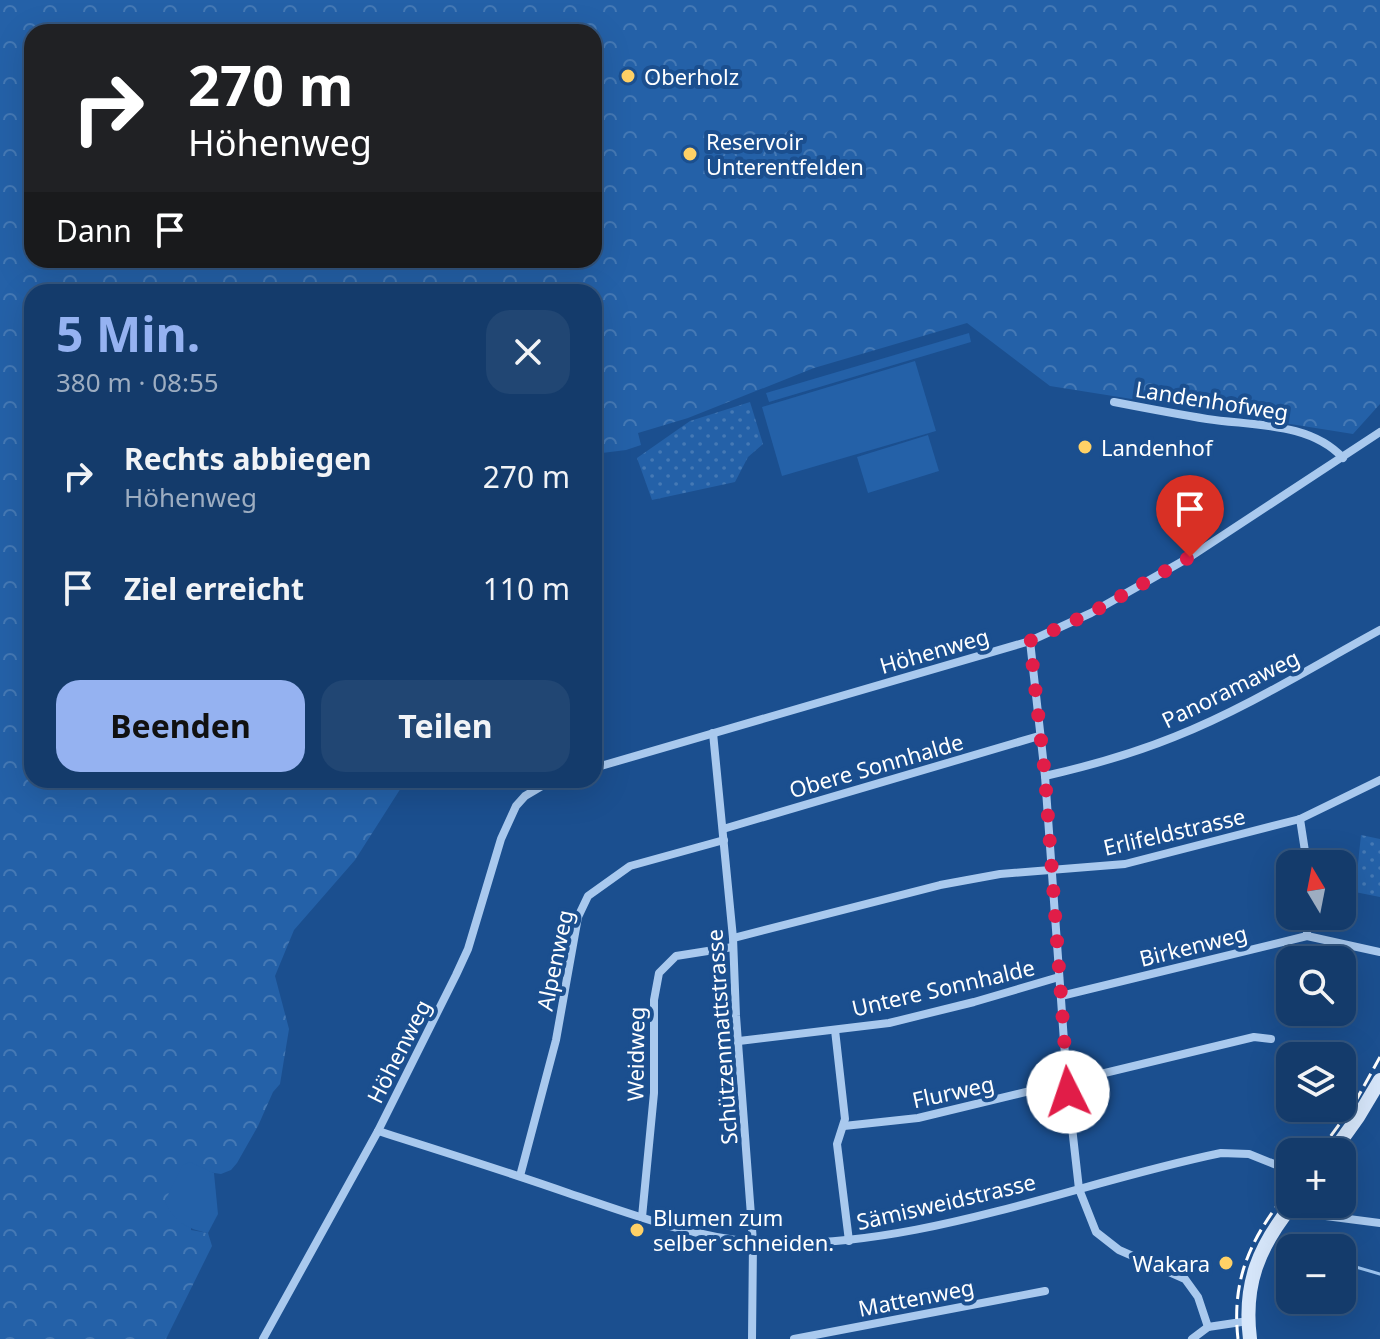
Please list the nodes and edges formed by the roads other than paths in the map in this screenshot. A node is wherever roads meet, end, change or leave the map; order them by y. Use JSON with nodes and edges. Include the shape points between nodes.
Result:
{"nodes":[{"id":1,"x":1114,"y":402,"type":"dead end"},
{"id":2,"x":1378,"y":436,"type":"edge"},
{"id":3,"x":1343,"y":458,"type":"junction"},
{"id":4,"x":1380,"y":630,"type":"edge"},
{"id":5,"x":1030,"y":641,"type":"junction"},
{"id":6,"x":713,"y":733,"type":"junction"},
{"id":7,"x":1039,"y":736,"type":"junction"},
{"id":8,"x":602,"y":766,"type":"edge"},
{"id":9,"x":1045,"y":776,"type":"junction"},
{"id":10,"x":1380,"y":780,"type":"edge"},
{"id":11,"x":538,"y":788,"type":"edge"},
{"id":12,"x":1300,"y":819,"type":"junction"},
{"id":13,"x":723,"y":829,"type":"junction"},
{"id":14,"x":724,"y":840,"type":"junction"},
{"id":15,"x":1305,"y":850,"type":"edge"},
{"id":16,"x":1050,"y":870,"type":"junction"},
{"id":17,"x":1307,"y":930,"type":"edge"},
{"id":18,"x":1307,"y":936,"type":"junction"},
{"id":19,"x":733,"y":943,"type":"junction"},
{"id":20,"x":1380,"y":952,"type":"edge"},
{"id":21,"x":1059,"y":977,"type":"junction"},
{"id":22,"x":1061,"y":996,"type":"junction"},
{"id":23,"x":835,"y":1030,"type":"junction"},
{"id":24,"x":1271,"y":1039,"type":"dead end"},
{"id":25,"x":739,"y":1041,"type":"junction"},
{"id":26,"x":1380,"y":1080,"type":"edge"},
{"id":27,"x":1067,"y":1083,"type":"junction"},
{"id":28,"x":844,"y":1126,"type":"junction"},
{"id":29,"x":378,"y":1131,"type":"junction"},
{"id":30,"x":1343,"y":1138,"type":"edge"},
{"id":31,"x":1276,"y":1165,"type":"edge"},
{"id":32,"x":520,"y":1176,"type":"junction"},
{"id":33,"x":1079,"y":1189,"type":"junction"},
{"id":34,"x":642,"y":1217,"type":"junction"},
{"id":35,"x":1282,"y":1218,"type":"edge"},
{"id":36,"x":1350,"y":1218,"type":"edge"},
{"id":37,"x":1380,"y":1223,"type":"edge"},
{"id":38,"x":849,"y":1241,"type":"junction"},
{"id":39,"x":753,"y":1242,"type":"junction"},
{"id":40,"x":1045,"y":1291,"type":"dead end"},
{"id":41,"x":1248,"y":1321,"type":"junction"},
{"id":42,"x":1208,"y":1327,"type":"junction"},
{"id":43,"x":263,"y":1339,"type":"edge"},
{"id":44,"x":752,"y":1339,"type":"edge"},
{"id":45,"x":794,"y":1339,"type":"edge"},
{"id":46,"x":1192,"y":1339,"type":"edge"},
{"id":47,"x":1250,"y":1339,"type":"edge"}],
"edges":[{"from":1,"to":3,"type":"street","name":"Landenhofweg","via":[[1289,429],[1328,443]]},
{"from":2,"to":3,"type":"street","name":"Höhenweg"},
{"from":3,"to":5,"type":"street","name":"Höhenweg","via":[[1150,581]]},
{"from":4,"to":9,"type":"street","name":"Panoramaweg","via":[[1172,738]]},
{"from":5,"to":6,"type":"street","name":"Höhenweg"},
{"from":5,"to":7,"type":"street"},
{"from":6,"to":8,"type":"street","name":"Höhenweg"},
{"from":6,"to":13,"type":"street","name":"Schützenmattstrasse"},
{"from":7,"to":9,"type":"street"},
{"from":7,"to":13,"type":"street","name":"Obere Sonnhalde"},
{"from":9,"to":16,"type":"street"},
{"from":10,"to":12,"type":"street","name":"Erlifeldstrasse"},
{"from":11,"to":29,"type":"street","name":"Höhenweg","via":[[516,806],[468,949]]},
{"from":12,"to":15,"type":"street"},
{"from":12,"to":16,"type":"street","name":"Erlifeldstrasse","via":[[1125,864]]},
{"from":13,"to":14,"type":"street","name":"Schützenmattstrasse"},
{"from":14,"to":19,"type":"street","name":"Schützenmattstrasse"},
{"from":14,"to":32,"type":"street","name":"Alpenweg","via":[[630,866],[588,896],[578,917],[556,1040]]},
{"from":16,"to":19,"type":"street","name":"Erlifeldstrasse","via":[[940,885]]},
{"from":16,"to":21,"type":"street"},
{"from":17,"to":18,"type":"street"},
{"from":18,"to":20,"type":"street","name":"Birkenweg"},
{"from":18,"to":22,"type":"street","name":"Birkenweg"},
{"from":19,"to":25,"type":"street","name":"Schützenmattstrasse"},
{"from":19,"to":34,"type":"street","name":"Weidweg","via":[[676,956],[659,973]]},
{"from":21,"to":22,"type":"street"},
{"from":21,"to":23,"type":"street","name":"Untere Sonnhalde","via":[[889,1023]]},
{"from":22,"to":27,"type":"street"},
{"from":23,"to":25,"type":"street","name":"Untere Sonnhalde"},
{"from":23,"to":28,"type":"street"},
{"from":24,"to":27,"type":"street","name":"Flurweg","via":[[1254,1037]]},
{"from":25,"to":39,"type":"street","name":"Schützenmattstrasse"},
{"from":26,"to":30,"type":"main road"},
{"from":27,"to":28,"type":"street","name":"Flurweg","via":[[918,1118]]},
{"from":27,"to":33,"type":"street"},
{"from":28,"to":38,"type":"street","via":[[837,1144]]},
{"from":29,"to":32,"type":"street","name":"Sämisweidstrasse"},
{"from":29,"to":43,"type":"street","name":"Höhenweg"},
{"from":31,"to":33,"type":"street","name":"Sämisweidstrasse","via":[[1227,1152]]},
{"from":32,"to":34,"type":"street","name":"Sämisweidstrasse"},
{"from":33,"to":38,"type":"street","name":"Sämisweidstrasse"},
{"from":33,"to":42,"type":"street","via":[[1096,1232],[1119,1250],[1185,1279]]},
{"from":34,"to":39,"type":"street","name":"Sämisweidstrasse"},
{"from":35,"to":41,"type":"main road","via":[[1257,1260]]},
{"from":36,"to":37,"type":"street"},
{"from":38,"to":39,"type":"street","name":"Sämisweidstrasse"},
{"from":39,"to":44,"type":"street","name":"Schützenmattstrasse"},
{"from":40,"to":45,"type":"street","name":"Mattenweg"},
{"from":41,"to":42,"type":"street"},
{"from":41,"to":47,"type":"main road"},
{"from":42,"to":46,"type":"street"}]}
